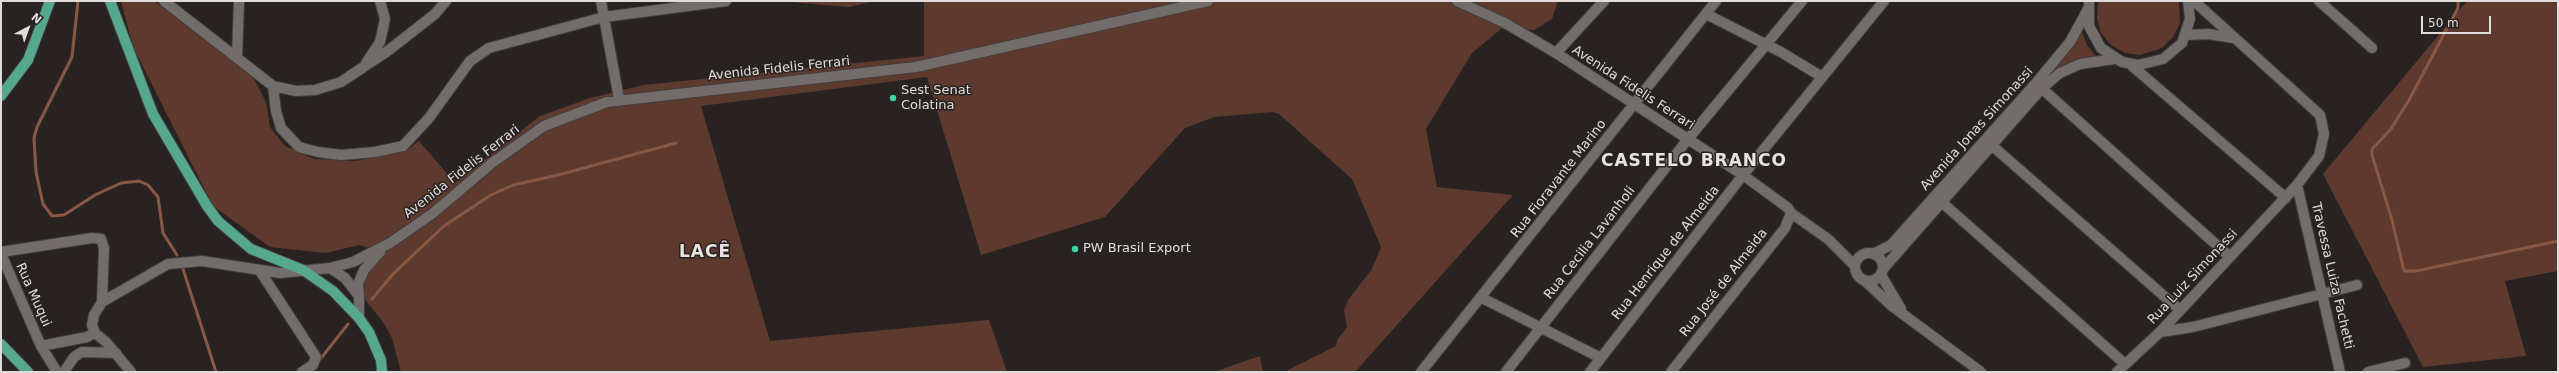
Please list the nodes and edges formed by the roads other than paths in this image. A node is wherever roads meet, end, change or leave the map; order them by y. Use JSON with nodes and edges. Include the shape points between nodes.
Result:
{"nodes":[{"id":1,"x":50,"y":1,"type":"edge"},
{"id":2,"x":110,"y":1,"type":"edge"},
{"id":3,"x":164,"y":1,"type":"edge"},
{"id":4,"x":239,"y":1,"type":"edge"},
{"id":5,"x":380,"y":1,"type":"edge"},
{"id":6,"x":446,"y":1,"type":"edge"},
{"id":7,"x":601,"y":1,"type":"edge"},
{"id":8,"x":726,"y":1,"type":"edge"},
{"id":9,"x":1208,"y":1,"type":"edge"},
{"id":10,"x":1457,"y":1,"type":"edge"},
{"id":11,"x":1604,"y":1,"type":"edge"},
{"id":12,"x":1716,"y":1,"type":"edge"},
{"id":13,"x":1802,"y":1,"type":"edge"},
{"id":14,"x":1884,"y":1,"type":"edge"},
{"id":15,"x":2188,"y":1,"type":"edge"},
{"id":16,"x":2194,"y":1,"type":"edge"},
{"id":17,"x":2319,"y":1,"type":"edge"},
{"id":18,"x":2088,"y":5,"type":"edge"},
{"id":19,"x":1706,"y":14,"type":"junction"},
{"id":20,"x":604,"y":17,"type":"junction"},
{"id":21,"x":2186,"y":35,"type":"junction"},
{"id":22,"x":2234,"y":38,"type":"junction"},
{"id":23,"x":1764,"y":44,"type":"junction"},
{"id":24,"x":2372,"y":48,"type":"dead end"},
{"id":25,"x":1556,"y":53,"type":"junction"},
{"id":26,"x":237,"y":58,"type":"junction"},
{"id":27,"x":2114,"y":59,"type":"junction"},
{"id":28,"x":2155,"y":63,"type":"junction"},
{"id":29,"x":2131,"y":65,"type":"junction"},
{"id":30,"x":363,"y":68,"type":"junction"},
{"id":31,"x":1822,"y":77,"type":"junction"},
{"id":32,"x":2154,"y":83,"type":"junction"},
{"id":33,"x":273,"y":86,"type":"junction"},
{"id":34,"x":2039,"y":86,"type":"junction"},
{"id":35,"x":1,"y":96,"type":"edge"},
{"id":36,"x":619,"y":99,"type":"junction"},
{"id":37,"x":1634,"y":105,"type":"junction"},
{"id":38,"x":1688,"y":139,"type":"junction"},
{"id":39,"x":1989,"y":142,"type":"junction"},
{"id":40,"x":1743,"y":175,"type":"junction"},
{"id":41,"x":2297,"y":185,"type":"junction"},
{"id":42,"x":1934,"y":195,"type":"junction"},
{"id":43,"x":2286,"y":198,"type":"junction"},
{"id":44,"x":1943,"y":202,"type":"junction"},
{"id":45,"x":1789,"y":211,"type":"junction"},
{"id":46,"x":390,"y":243,"type":"junction"},
{"id":47,"x":1,"y":253,"type":"edge"},
{"id":48,"x":1873,"y":254,"type":"junction"},
{"id":49,"x":2230,"y":257,"type":"junction"},
{"id":50,"x":1855,"y":266,"type":"junction"},
{"id":51,"x":330,"y":268,"type":"junction"},
{"id":52,"x":303,"y":270,"type":"junction"},
{"id":53,"x":260,"y":271,"type":"junction"},
{"id":54,"x":1882,"y":272,"type":"junction"},
{"id":55,"x":1864,"y":280,"type":"junction"},
{"id":56,"x":2357,"y":285,"type":"dead end"},
{"id":57,"x":2323,"y":292,"type":"junction"},
{"id":58,"x":359,"y":296,"type":"junction"},
{"id":59,"x":1482,"y":298,"type":"junction"},
{"id":60,"x":102,"y":302,"type":"junction"},
{"id":61,"x":2180,"y":310,"type":"junction"},
{"id":62,"x":1905,"y":313,"type":"junction"},
{"id":63,"x":359,"y":318,"type":"junction"},
{"id":64,"x":1540,"y":327,"type":"junction"},
{"id":65,"x":2160,"y":332,"type":"junction"},
{"id":66,"x":91,"y":335,"type":"junction"},
{"id":67,"x":1,"y":344,"type":"edge"},
{"id":68,"x":41,"y":346,"type":"junction"},
{"id":69,"x":82,"y":352,"type":"junction"},
{"id":70,"x":116,"y":353,"type":"junction"},
{"id":71,"x":1601,"y":358,"type":"junction"},
{"id":72,"x":2405,"y":363,"type":"dead end"},
{"id":73,"x":2125,"y":364,"type":"junction"},
{"id":74,"x":28,"y":372,"type":"edge"},
{"id":75,"x":57,"y":372,"type":"edge"},
{"id":76,"x":64,"y":372,"type":"edge"},
{"id":77,"x":130,"y":372,"type":"edge"},
{"id":78,"x":302,"y":372,"type":"edge"},
{"id":79,"x":382,"y":372,"type":"edge"},
{"id":80,"x":1421,"y":372,"type":"edge"},
{"id":81,"x":1506,"y":372,"type":"edge"},
{"id":82,"x":1590,"y":372,"type":"edge"},
{"id":83,"x":1671,"y":372,"type":"edge"},
{"id":84,"x":1981,"y":372,"type":"edge"},
{"id":85,"x":2117,"y":372,"type":"edge"},
{"id":86,"x":2340,"y":372,"type":"edge"},
{"id":87,"x":2368,"y":372,"type":"edge"}],
"edges":[{"from":1,"to":35,"type":"main road","via":[[28,60]]},
{"from":2,"to":52,"type":"main road","via":[[153,114],[207,206],[218,221],[251,249]]},
{"from":3,"to":26,"type":"street"},
{"from":4,"to":26,"type":"street"},
{"from":5,"to":30,"type":"street","via":[[385,19],[380,42]]},
{"from":6,"to":30,"type":"street","via":[[435,14]]},
{"from":7,"to":20,"type":"street"},
{"from":8,"to":20,"type":"street"},
{"from":9,"to":36,"type":"street","name":"Avenida Fidelis Ferrari","via":[[916,67]]},
{"from":10,"to":25,"type":"street","name":"Avenida Fidelis Ferrari","via":[[1505,23]]},
{"from":11,"to":25,"type":"street"},
{"from":12,"to":19,"type":"street","name":"Rua Fioravante Marino"},
{"from":13,"to":23,"type":"street","name":"Rua Cecilia Lavanholi"},
{"from":14,"to":31,"type":"street","name":"Rua Henrique de Almeida"},
{"from":15,"to":21,"type":"street","via":[[2190,19]]},
{"from":16,"to":22,"type":"street","name":"Rua Luiz Simonassi"},
{"from":17,"to":24,"type":"street"},
{"from":18,"to":27,"type":"street","via":[[2089,26],[2094,38]]},
{"from":18,"to":34,"type":"street","name":"Avenida Jonas Simonassi","via":[[2070,42]]},
{"from":19,"to":23,"type":"street"},
{"from":19,"to":37,"type":"street","name":"Rua Fioravante Marino"},
{"from":20,"to":33,"type":"street","via":[[489,48],[470,61],[429,118],[403,146],[382,151],[341,155],[299,147],[281,128]]},
{"from":20,"to":36,"type":"street"},
{"from":21,"to":22,"type":"street","via":[[2208,34]]},
{"from":21,"to":28,"type":"street","via":[[2173,52]]},
{"from":22,"to":41,"type":"street","name":"Rua Luiz Simonassi","via":[[2320,114],[2324,134],[2319,156]]},
{"from":23,"to":31,"type":"street"},
{"from":23,"to":38,"type":"street","name":"Rua Cecilia Lavanholi"},
{"from":25,"to":37,"type":"street","name":"Avenida Fidelis Ferrari"},
{"from":26,"to":33,"type":"street"},
{"from":27,"to":29,"type":"street"},
{"from":27,"to":34,"type":"street","name":"Avenida Jonas Simonassi","via":[[2080,64]]},
{"from":28,"to":29,"type":"street"},
{"from":28,"to":32,"type":"street"},
{"from":29,"to":32,"type":"street"},
{"from":30,"to":33,"type":"street","via":[[341,82],[315,90],[296,91]]},
{"from":31,"to":40,"type":"street","name":"Rua Henrique de Almeida"},
{"from":32,"to":43,"type":"street"},
{"from":34,"to":39,"type":"street","name":"Avenida Jonas Simonassi"},
{"from":34,"to":49,"type":"street"},
{"from":36,"to":46,"type":"street","name":"Avenida Fidelis Ferrari","via":[[544,126],[492,163],[432,214]]},
{"from":37,"to":38,"type":"street","name":"Avenida Fidelis Ferrari"},
{"from":37,"to":59,"type":"street","name":"Rua Fioravante Marino"},
{"from":38,"to":40,"type":"street","name":"Avenida Fidelis Ferrari"},
{"from":38,"to":64,"type":"street","name":"Rua Cecilia Lavanholi"},
{"from":39,"to":42,"type":"street","name":"Avenida Jonas Simonassi"},
{"from":39,"to":44,"type":"street","name":"Avenida Jonas Simonassi"},
{"from":39,"to":61,"type":"street"},
{"from":40,"to":45,"type":"street","name":"Avenida Fidelis Ferrari"},
{"from":40,"to":71,"type":"street","name":"Rua Henrique de Almeida"},
{"from":41,"to":43,"type":"street","name":"Rua Luiz Simonassi"},
{"from":41,"to":57,"type":"street","name":"Travessa Luiza Fachetti"},
{"from":42,"to":44,"type":"street"},
{"from":42,"to":48,"type":"street","name":"Avenida Jonas Simonassi","via":[[1891,244]]},
{"from":43,"to":49,"type":"street","name":"Rua Luiz Simonassi"},
{"from":44,"to":54,"type":"street","name":"Avenida Jonas Simonassi"},
{"from":44,"to":73,"type":"street"},
{"from":45,"to":50,"type":"street","name":"Avenida Fidelis Ferrari","via":[[1828,239]]},
{"from":45,"to":83,"type":"street","name":"Rua José de Almeida","via":[[1785,228]]},
{"from":46,"to":51,"type":"street","name":"Avenida Fidelis Ferrari","via":[[353,262]]},
{"from":46,"to":58,"type":"street","name":"Avenida Fidelis Ferrari","via":[[364,270],[358,284]]},
{"from":47,"to":60,"type":"street","via":[[92,238],[101,239],[104,248]]},
{"from":47,"to":68,"type":"street","name":"Rua Muqui"},
{"from":48,"to":50,"type":"street","via":[[1861,255]]},
{"from":48,"to":54,"type":"street","via":[[1879,257]]},
{"from":49,"to":61,"type":"street","name":"Rua Luiz Simonassi"},
{"from":50,"to":55,"type":"street","via":[[1859,277]]},
{"from":51,"to":52,"type":"street","name":"Avenida Fidelis Ferrari"},
{"from":51,"to":58,"type":"street","via":[[344,278]]},
{"from":52,"to":53,"type":"street","name":"Avenida Fidelis Ferrari"},
{"from":52,"to":63,"type":"main road","via":[[333,291]]},
{"from":53,"to":60,"type":"street","name":"Avenida Fidelis Ferrari","via":[[202,261],[168,264]]},
{"from":53,"to":78,"type":"street","via":[[316,356],[313,365]]},
{"from":54,"to":55,"type":"street","via":[[1876,279]]},
{"from":54,"to":62,"type":"street","via":[[1889,292]]},
{"from":55,"to":62,"type":"street","via":[[1883,298]]},
{"from":56,"to":57,"type":"street"},
{"from":57,"to":65,"type":"street","via":[[2193,327]]},
{"from":57,"to":86,"type":"street","name":"Travessa Luiza Fachetti"},
{"from":58,"to":63,"type":"street","name":"Avenida Fidelis Ferrari"},
{"from":59,"to":64,"type":"street"},
{"from":59,"to":80,"type":"street","name":"Rua Fioravante Marino"},
{"from":60,"to":66,"type":"street","via":[[94,315]]},
{"from":61,"to":65,"type":"street","name":"Rua Luiz Simonassi"},
{"from":62,"to":84,"type":"street"},
{"from":63,"to":79,"type":"main road","via":[[377,347]]},
{"from":64,"to":71,"type":"street"},
{"from":64,"to":81,"type":"street","name":"Rua Cecilia Lavanholi"},
{"from":65,"to":73,"type":"street","name":"Rua Luiz Simonassi"},
{"from":66,"to":68,"type":"street"},
{"from":66,"to":69,"type":"street"},
{"from":66,"to":70,"type":"street"},
{"from":67,"to":74,"type":"main road"},
{"from":68,"to":75,"type":"street","name":"Rua Muqui"},
{"from":69,"to":70,"type":"street"},
{"from":69,"to":76,"type":"street","via":[[74,357]]},
{"from":70,"to":77,"type":"street"},
{"from":71,"to":82,"type":"street","name":"Rua Henrique de Almeida"},
{"from":72,"to":87,"type":"street"},
{"from":73,"to":85,"type":"street","name":"Rua Luiz Simonassi"}]}
